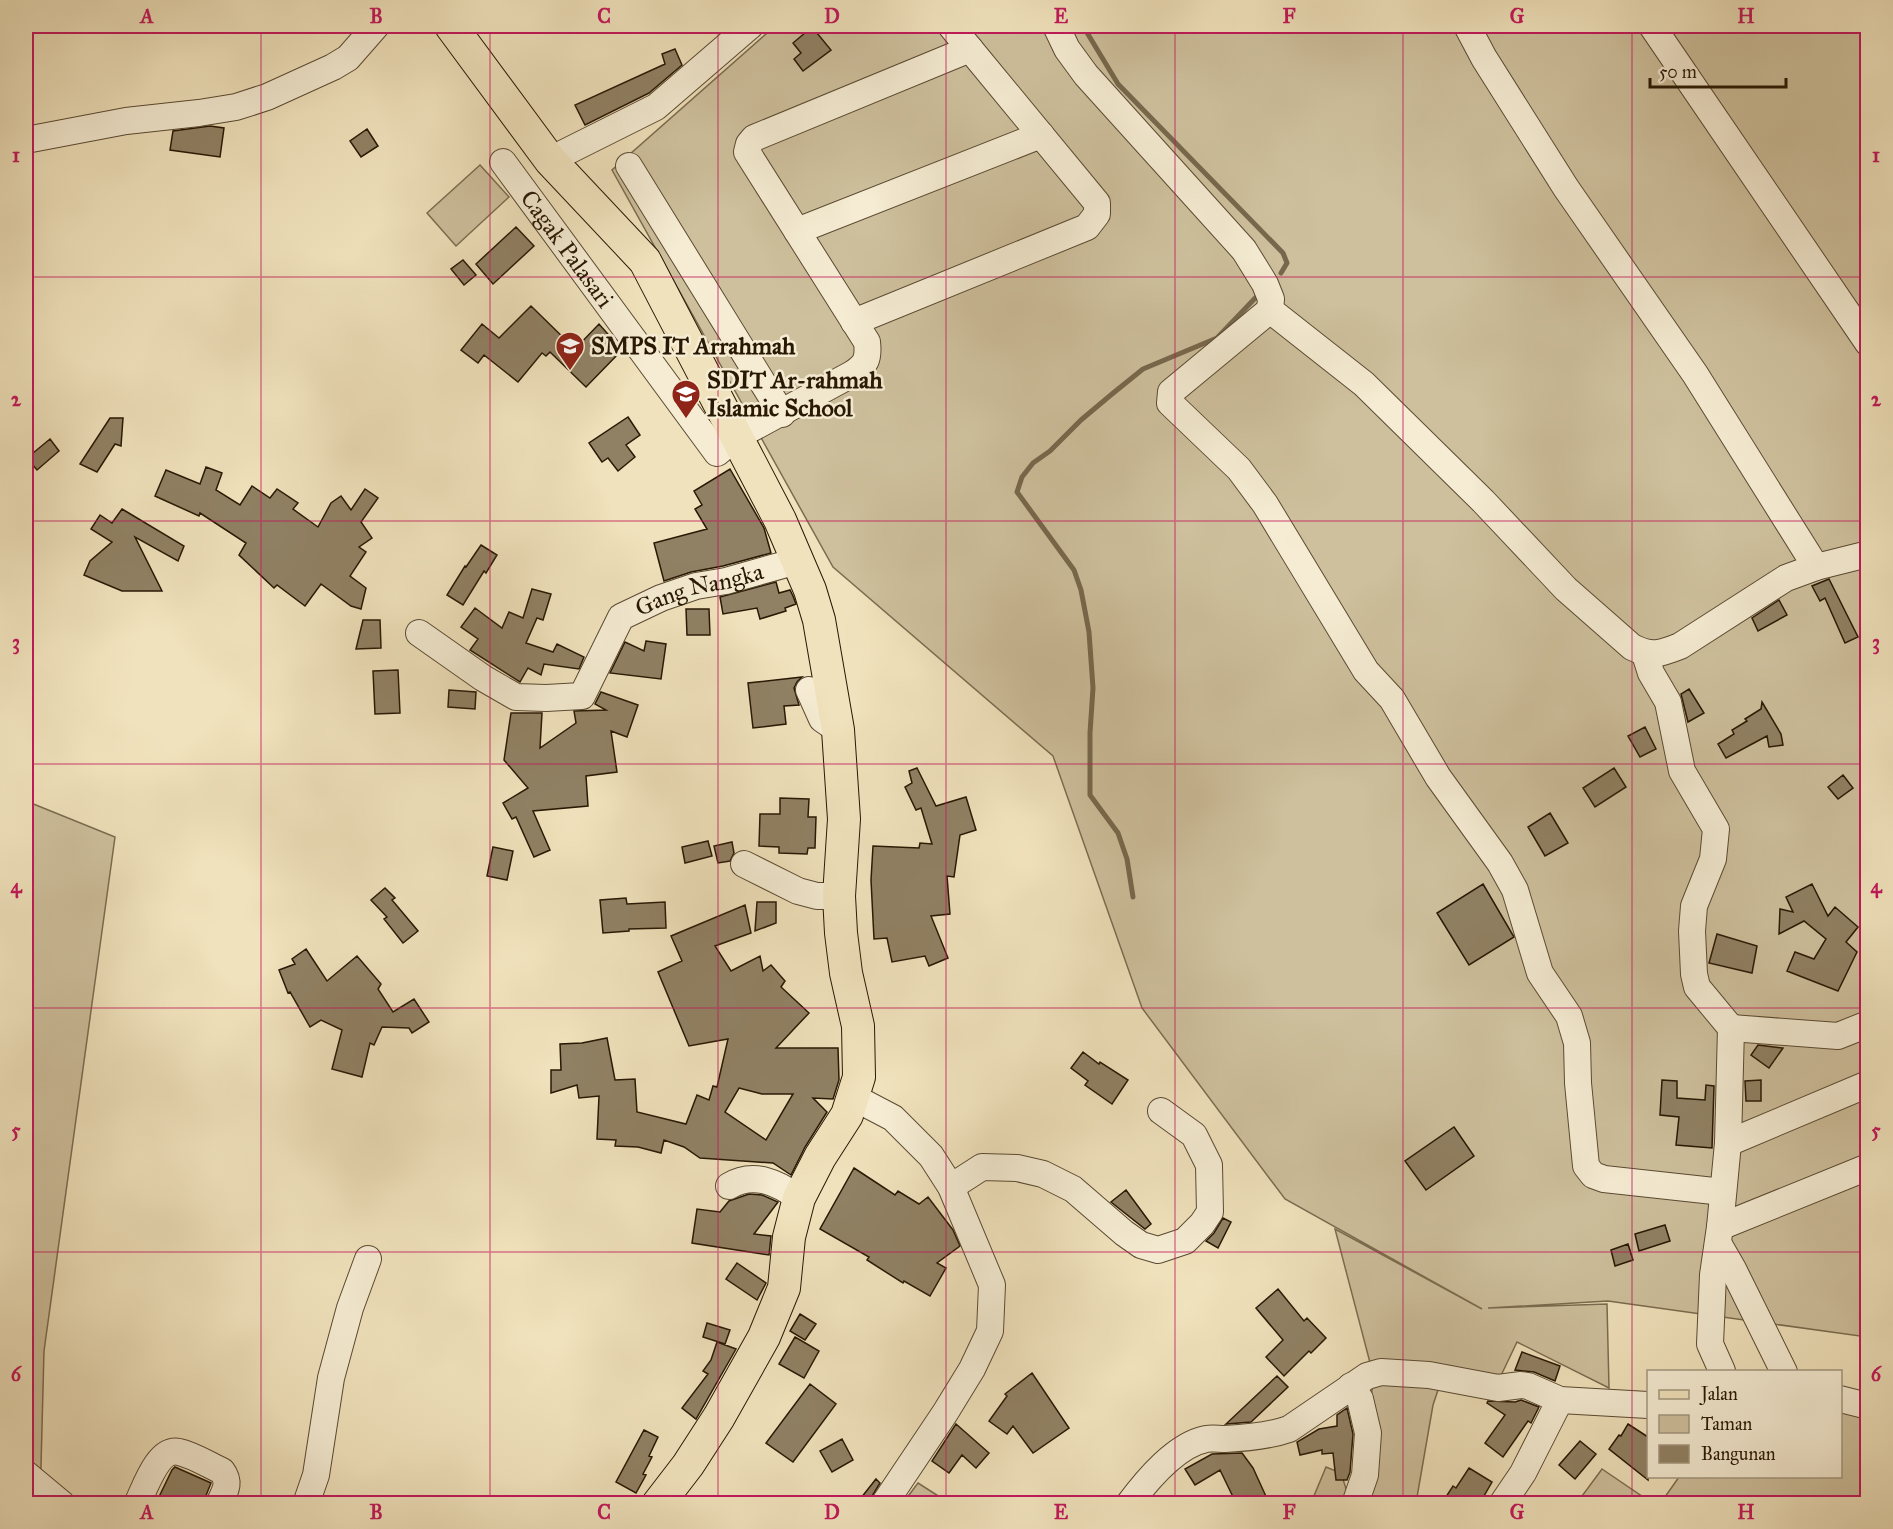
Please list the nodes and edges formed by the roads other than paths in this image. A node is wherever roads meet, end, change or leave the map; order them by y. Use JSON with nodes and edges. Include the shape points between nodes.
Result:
{"nodes":[{"id":1,"x":376,"y":26,"type":"edge"},
{"id":2,"x":451,"y":26,"type":"edge"},
{"id":3,"x":750,"y":26,"type":"edge"},
{"id":4,"x":951,"y":26,"type":"edge"},
{"id":5,"x":1057,"y":26,"type":"edge"},
{"id":6,"x":1467,"y":26,"type":"edge"},
{"id":7,"x":1652,"y":26,"type":"edge"},
{"id":8,"x":970,"y":50,"type":"junction"},
{"id":9,"x":1041,"y":135,"type":"junction"},
{"id":10,"x":26,"y":140,"type":"edge"},
{"id":11,"x":550,"y":160,"type":"junction"},
{"id":12,"x":502,"y":162,"type":"dead end"},
{"id":13,"x":629,"y":166,"type":"dead end"},
{"id":14,"x":797,"y":231,"type":"junction"},
{"id":15,"x":1269,"y":298,"type":"junction"},
{"id":16,"x":854,"y":322,"type":"junction"},
{"id":17,"x":1868,"y":343,"type":"edge"},
{"id":18,"x":782,"y":414,"type":"junction"},
{"id":19,"x":726,"y":445,"type":"junction"},
{"id":20,"x":1868,"y":554,"type":"edge"},
{"id":21,"x":797,"y":561,"type":"junction"},
{"id":22,"x":1816,"y":567,"type":"junction"},
{"id":23,"x":419,"y":633,"type":"dead end"},
{"id":24,"x":1645,"y":654,"type":"junction"},
{"id":25,"x":809,"y":690,"type":"dead end"},
{"id":26,"x":838,"y":730,"type":"junction"},
{"id":27,"x":744,"y":864,"type":"dead end"},
{"id":28,"x":839,"y":896,"type":"junction"},
{"id":29,"x":1868,"y":1024,"type":"edge"},
{"id":30,"x":1731,"y":1028,"type":"junction"},
{"id":31,"x":1868,"y":1084,"type":"edge"},
{"id":32,"x":853,"y":1097,"type":"junction"},
{"id":33,"x":1161,"y":1111,"type":"dead end"},
{"id":34,"x":1728,"y":1143,"type":"junction"},
{"id":35,"x":1868,"y":1167,"type":"edge"},
{"id":36,"x":729,"y":1186,"type":"dead end"},
{"id":37,"x":951,"y":1187,"type":"junction"},
{"id":38,"x":1723,"y":1192,"type":"junction"},
{"id":39,"x":799,"y":1198,"type":"junction"},
{"id":40,"x":1719,"y":1235,"type":"junction"},
{"id":41,"x":368,"y":1259,"type":"dead end"},
{"id":42,"x":1721,"y":1370,"type":"edge"},
{"id":43,"x":1784,"y":1370,"type":"edge"},
{"id":44,"x":1352,"y":1386,"type":"junction"},
{"id":45,"x":1560,"y":1400,"type":"junction"},
{"id":46,"x":1842,"y":1400,"type":"edge"},
{"id":47,"x":1647,"y":1405,"type":"edge"},
{"id":48,"x":1868,"y":1406,"type":"edge"},
{"id":49,"x":26,"y":1474,"type":"edge"},
{"id":50,"x":62,"y":1503,"type":"edge"},
{"id":51,"x":137,"y":1503,"type":"edge"},
{"id":52,"x":219,"y":1503,"type":"edge"},
{"id":53,"x":306,"y":1503,"type":"edge"},
{"id":54,"x":658,"y":1503,"type":"edge"},
{"id":55,"x":884,"y":1503,"type":"edge"},
{"id":56,"x":1129,"y":1503,"type":"edge"},
{"id":57,"x":1355,"y":1503,"type":"edge"},
{"id":58,"x":1502,"y":1503,"type":"edge"}],
"edges":[{"from":1,"to":10,"type":"street","via":[[348,58],[267,97],[200,113],[126,121]]},
{"from":2,"to":11,"type":"main road"},
{"from":3,"to":11,"type":"street","via":[[656,107]]},
{"from":4,"to":8,"type":"street"},
{"from":5,"to":15,"type":"street","via":[[1086,75],[1244,250]]},
{"from":6,"to":22,"type":"street","via":[[1566,188],[1695,374]]},
{"from":7,"to":17,"type":"street"},
{"from":8,"to":9,"type":"street"},
{"from":8,"to":14,"type":"street","via":[[754,138],[747,152]]},
{"from":9,"to":14,"type":"street"},
{"from":9,"to":16,"type":"street","via":[[1097,203],[1096,214],[1087,227]]},
{"from":11,"to":19,"type":"main road","via":[[645,261]]},
{"from":12,"to":19,"type":"street","name":"Cagak Palasari"},
{"from":13,"to":18,"type":"street"},
{"from":14,"to":16,"type":"street"},
{"from":15,"to":24,"type":"street","via":[[1364,384],[1566,589]]},
{"from":15,"to":38,"type":"street","via":[[1171,392],[1170,403],[1239,469],[1265,504],[1366,671],[1392,699],[1438,777],[1515,890],[1540,973],[1569,1016],[1577,1043],[1586,1166],[1593,1175],[1604,1179]]},
{"from":16,"to":18,"type":"street","via":[[867,342],[869,356],[865,366]]},
{"from":18,"to":19,"type":"street"},
{"from":19,"to":21,"type":"main road","via":[[780,520]]},
{"from":20,"to":22,"type":"street"},
{"from":21,"to":23,"type":"street","name":"Gang Nangka","via":[[696,586],[621,617],[582,696],[516,697]]},
{"from":21,"to":26,"type":"main road","via":[[819,620]]},
{"from":22,"to":24,"type":"street","via":[[1786,578],[1680,645],[1661,654]]},
{"from":24,"to":30,"type":"street","via":[[1668,702],[1682,771],[1716,828],[1713,859],[1694,906],[1694,974],[1698,987]]},
{"from":25,"to":26,"type":"street","via":[[822,719]]},
{"from":26,"to":28,"type":"main road","via":[[844,819]]},
{"from":27,"to":28,"type":"street","via":[[798,891]]},
{"from":28,"to":32,"type":"main road","via":[[846,973],[858,1026],[859,1077]]},
{"from":29,"to":30,"type":"street","via":[[1838,1036]]},
{"from":30,"to":34,"type":"street"},
{"from":31,"to":34,"type":"street"},
{"from":32,"to":37,"type":"street","via":[[893,1118],[931,1156]]},
{"from":32,"to":39,"type":"main road","via":[[847,1116]]},
{"from":33,"to":37,"type":"street","via":[[1194,1135],[1209,1165],[1210,1212],[1185,1241],[1158,1250],[1141,1245],[1073,1190],[1043,1174],[1017,1168],[982,1167]]},
{"from":34,"to":38,"type":"street"},
{"from":35,"to":40,"type":"street"},
{"from":36,"to":39,"type":"street","via":[[741,1179],[755,1179],[772,1183]]},
{"from":37,"to":55,"type":"street","via":[[992,1285],[990,1331],[951,1404]]},
{"from":38,"to":40,"type":"street"},
{"from":39,"to":54,"type":"main road","via":[[789,1237],[784,1288],[764,1337],[713,1426]]},
{"from":40,"to":42,"type":"street","via":[[1710,1344]]},
{"from":40,"to":43,"type":"street"},
{"from":41,"to":53,"type":"street","via":[[331,1378],[316,1475]]},
{"from":44,"to":45,"type":"street","via":[[1381,1372],[1429,1375],[1498,1388],[1527,1386]]},
{"from":44,"to":56,"type":"street","via":[[1279,1433],[1208,1438],[1193,1443],[1151,1476]]},
{"from":44,"to":57,"type":"street","via":[[1360,1399],[1368,1433],[1365,1475]]},
{"from":45,"to":47,"type":"street"},
{"from":45,"to":58,"type":"street","via":[[1523,1473]]},
{"from":46,"to":48,"type":"street"},
{"from":49,"to":50,"type":"street"},
{"from":51,"to":52,"type":"street","via":[[160,1459],[166,1452],[178,1451],[227,1477],[228,1484]]}]}
